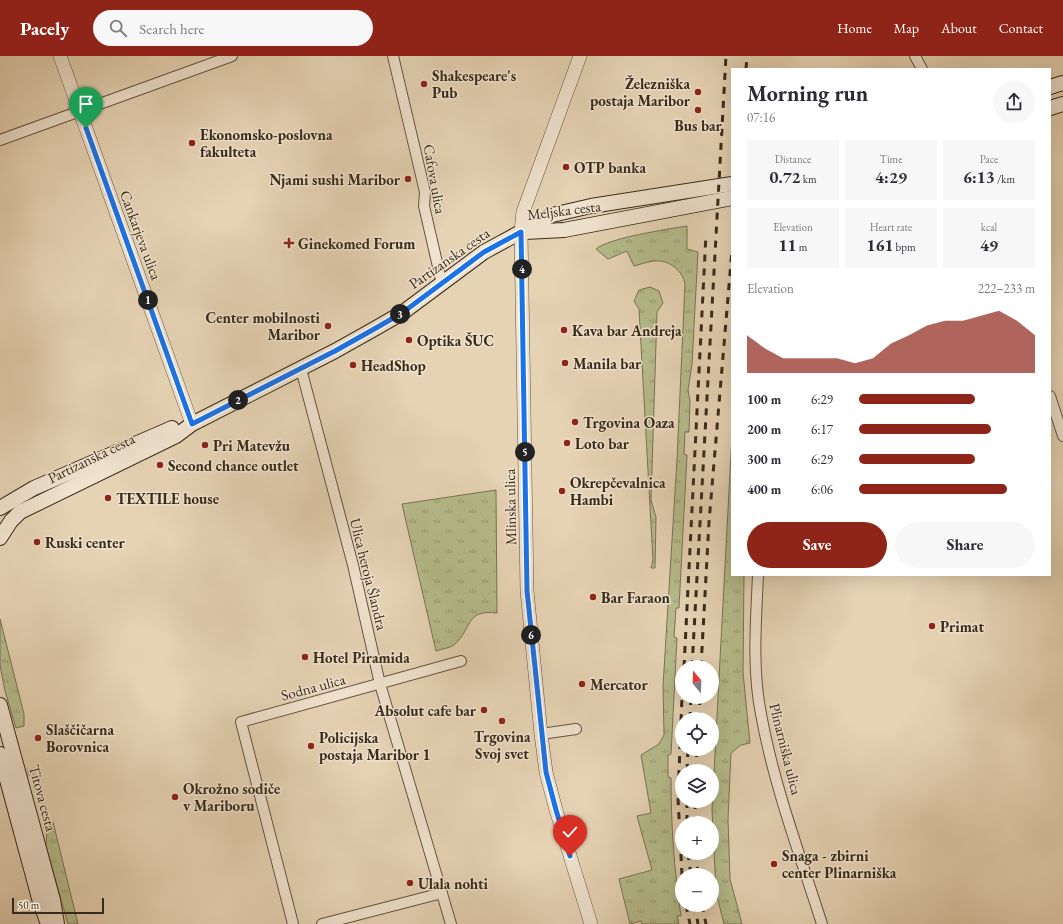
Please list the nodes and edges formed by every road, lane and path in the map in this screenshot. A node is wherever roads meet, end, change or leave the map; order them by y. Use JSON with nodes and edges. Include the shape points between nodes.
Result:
{"nodes":[{"id":1,"x":60,"y":56,"type":"edge"},
{"id":2,"x":232,"y":56,"type":"edge"},
{"id":3,"x":393,"y":56,"type":"edge"},
{"id":4,"x":580,"y":56,"type":"edge"},
{"id":5,"x":915,"y":56,"type":"edge"},
{"id":6,"x":921,"y":68,"type":"edge"},
{"id":7,"x":1063,"y":83,"type":"edge"},
{"id":8,"x":1051,"y":87,"type":"edge"},
{"id":9,"x":1063,"y":104,"type":"edge"},
{"id":10,"x":1051,"y":108,"type":"edge"},
{"id":11,"x":80,"y":111,"type":"junction"},
{"id":12,"x":0,"y":140,"type":"edge"},
{"id":13,"x":731,"y":184,"type":"edge"},
{"id":14,"x":731,"y":198,"type":"edge"},
{"id":15,"x":521,"y":232,"type":"junction"},
{"id":16,"x":442,"y":284,"type":"junction"},
{"id":17,"x":301,"y":369,"type":"junction"},
{"id":18,"x":1051,"y":399,"type":"edge"},
{"id":19,"x":192,"y":424,"type":"junction"},
{"id":20,"x":1063,"y":436,"type":"edge"},
{"id":21,"x":29,"y":507,"type":"junction"},
{"id":22,"x":0,"y":508,"type":"edge"},
{"id":23,"x":0,"y":513,"type":"edge"},
{"id":24,"x":0,"y":538,"type":"edge"},
{"id":25,"x":758,"y":576,"type":"edge"},
{"id":26,"x":462,"y":661,"type":"dead end"},
{"id":27,"x":380,"y":684,"type":"junction"},
{"id":28,"x":0,"y":705,"type":"edge"},
{"id":29,"x":576,"y":729,"type":"dead end"},
{"id":30,"x":541,"y":734,"type":"junction"},
{"id":31,"x":0,"y":754,"type":"edge"},
{"id":32,"x":442,"y":893,"type":"junction"},
{"id":33,"x":46,"y":901,"type":"junction"},
{"id":34,"x":41,"y":924,"type":"edge"},
{"id":35,"x":48,"y":924,"type":"edge"},
{"id":36,"x":57,"y":924,"type":"edge"},
{"id":37,"x":65,"y":924,"type":"edge"},
{"id":38,"x":293,"y":924,"type":"edge"},
{"id":39,"x":322,"y":924,"type":"edge"},
{"id":40,"x":451,"y":924,"type":"edge"},
{"id":41,"x":591,"y":924,"type":"edge"},
{"id":42,"x":822,"y":924,"type":"edge"}],
"edges":[{"from":1,"to":11,"type":"street","name":"Cankarjeva ulica"},
{"from":2,"to":11,"type":"street"},
{"from":3,"to":16,"type":"street","name":"Cafova ulica","via":[[425,192],[424,206]]},
{"from":4,"to":15,"type":"street","via":[[523,212]]},
{"from":5,"to":6,"type":"street"},
{"from":7,"to":8,"type":"main road"},
{"from":9,"to":10,"type":"main road"},
{"from":11,"to":12,"type":"street"},
{"from":11,"to":19,"type":"street","name":"Cankarjeva ulica"},
{"from":13,"to":15,"type":"main road","name":"Meljska cesta","via":[[566,211],[552,215]]},
{"from":14,"to":15,"type":"main road","name":"Meljska cesta","via":[[564,230]]},
{"from":15,"to":16,"type":"main road","name":"Partizanska cesta","via":[[484,252]]},
{"from":15,"to":30,"type":"street","name":"Mlinska ulica","via":[[527,591]]},
{"from":16,"to":17,"type":"main road","name":"Partizanska cesta","via":[[390,320]]},
{"from":17,"to":19,"type":"main road","name":"Partizanska cesta"},
{"from":17,"to":27,"type":"street","name":"Ulica heroja Šlandra"},
{"from":18,"to":20,"type":"street"},
{"from":19,"to":21,"type":"main road","name":"Partizanska cesta","via":[[176,436]]},
{"from":19,"to":22,"type":"main road","name":"Partizanska cesta","via":[[167,430],[41,485]]},
{"from":21,"to":23,"type":"street","name":"Partizanska cesta"},
{"from":21,"to":24,"type":"main road","via":[[16,516]]},
{"from":25,"to":42,"type":"street","name":"Plinarniška ulica","via":[[756,671],[761,714],[774,773]]},
{"from":26,"to":27,"type":"street","name":"Sodna ulica"},
{"from":27,"to":32,"type":"street","name":"Ulica heroja Šlandra"},
{"from":27,"to":38,"type":"street","name":"Sodna ulica","via":[[241,722]]},
{"from":28,"to":33,"type":"main road","name":"Titova cesta"},
{"from":29,"to":30,"type":"street"},
{"from":30,"to":41,"type":"street","name":"Mlinska ulica","via":[[546,772]]},
{"from":31,"to":33,"type":"main road"},
{"from":32,"to":39,"type":"street"},
{"from":32,"to":40,"type":"street","name":"Ulica heroja Šlandra"},
{"from":33,"to":34,"type":"main road"},
{"from":33,"to":35,"type":"main road"},
{"from":33,"to":36,"type":"main road"},
{"from":33,"to":37,"type":"main road"}]}
